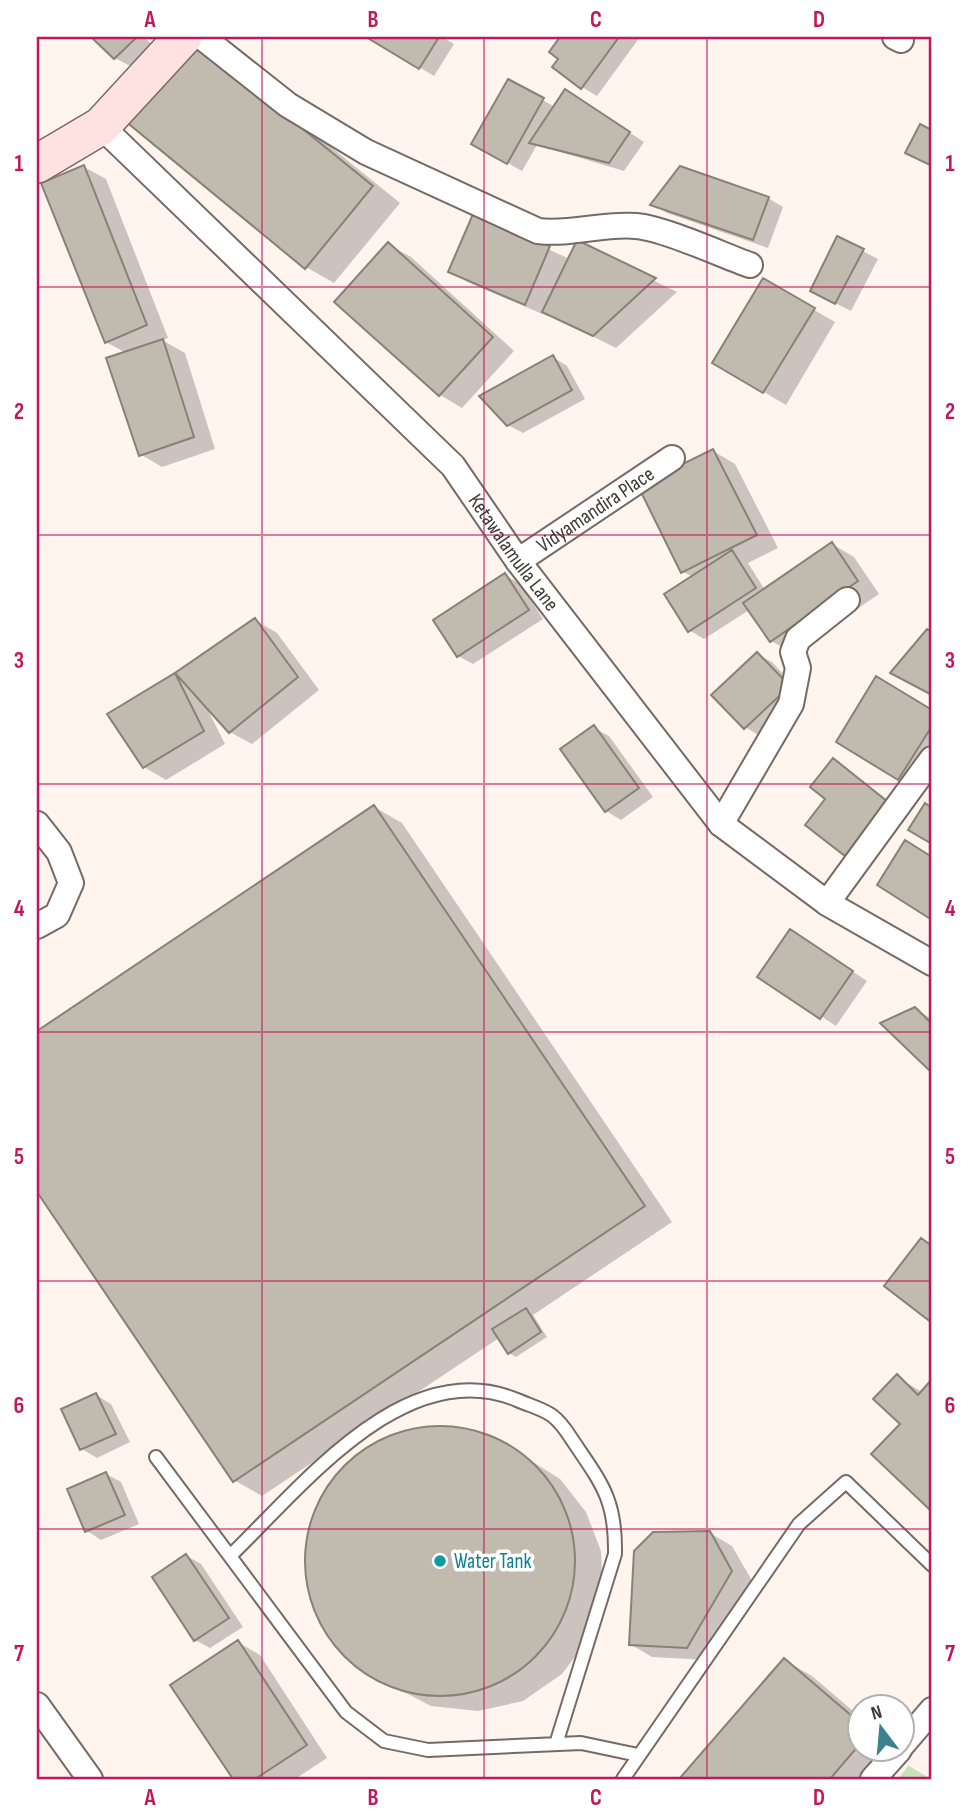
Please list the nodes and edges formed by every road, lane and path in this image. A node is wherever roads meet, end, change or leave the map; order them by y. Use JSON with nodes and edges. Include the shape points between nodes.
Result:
{"nodes":[{"id":1,"x":183,"y":37,"type":"edge"},
{"id":2,"x":202,"y":37,"type":"edge"},
{"id":3,"x":101,"y":126,"type":"junction"},
{"id":4,"x":37,"y":164,"type":"edge"},
{"id":5,"x":750,"y":265,"type":"dead end"},
{"id":6,"x":672,"y":458,"type":"dead end"},
{"id":7,"x":518,"y":561,"type":"junction"},
{"id":8,"x":847,"y":600,"type":"dead end"},
{"id":9,"x":932,"y":759,"type":"edge"},
{"id":10,"x":37,"y":824,"type":"edge"},
{"id":11,"x":721,"y":824,"type":"junction"},
{"id":12,"x":827,"y":904,"type":"junction"},
{"id":13,"x":37,"y":926,"type":"edge"},
{"id":14,"x":932,"y":962,"type":"edge"},
{"id":15,"x":156,"y":1457,"type":"dead end"},
{"id":16,"x":230,"y":1556,"type":"junction"},
{"id":17,"x":932,"y":1565,"type":"edge"},
{"id":18,"x":37,"y":1704,"type":"edge"},
{"id":19,"x":932,"y":1710,"type":"edge"},
{"id":20,"x":916,"y":1729,"type":"edge"},
{"id":21,"x":556,"y":1744,"type":"junction"},
{"id":22,"x":638,"y":1755,"type":"junction"},
{"id":23,"x":886,"y":1764,"type":"edge"},
{"id":24,"x":90,"y":1779,"type":"edge"},
{"id":25,"x":623,"y":1779,"type":"edge"},
{"id":26,"x":873,"y":1779,"type":"edge"}],
"edges":[{"from":1,"to":3,"type":"main road"},
{"from":2,"to":5,"type":"street","via":[[288,105],[366,152],[538,231],[562,234],[615,225],[640,226]]},
{"from":3,"to":4,"type":"main road"},
{"from":3,"to":7,"type":"street","name":"Ketawalamulla Lane","via":[[453,467]]},
{"from":6,"to":7,"type":"street","name":"Vidyamandira Place"},
{"from":7,"to":11,"type":"street","name":"Ketawalamulla Lane"},
{"from":8,"to":11,"type":"street","via":[[798,639],[793,652],[798,668],[791,704]]},
{"from":9,"to":12,"type":"street"},
{"from":10,"to":13,"type":"street","via":[[59,852],[71,883],[57,915]]},
{"from":11,"to":12,"type":"street","name":"Ketawalamulla Lane"},
{"from":12,"to":14,"type":"street","name":"Ketawalamulla Lane"},
{"from":15,"to":16,"type":"lane"},
{"from":16,"to":21,"type":"lane","via":[[346,1712],[384,1741],[428,1751]]},
{"from":16,"to":21,"type":"lane","via":[[351,1440],[409,1401],[460,1389],[505,1395],[557,1416],[608,1493],[616,1524],[615,1554]]},
{"from":17,"to":22,"type":"lane","via":[[846,1482],[799,1524]]},
{"from":18,"to":24,"type":"street"},
{"from":19,"to":20,"type":"street"},
{"from":21,"to":22,"type":"lane","via":[[581,1743]]},
{"from":22,"to":25,"type":"lane"},
{"from":23,"to":26,"type":"street"}]}
